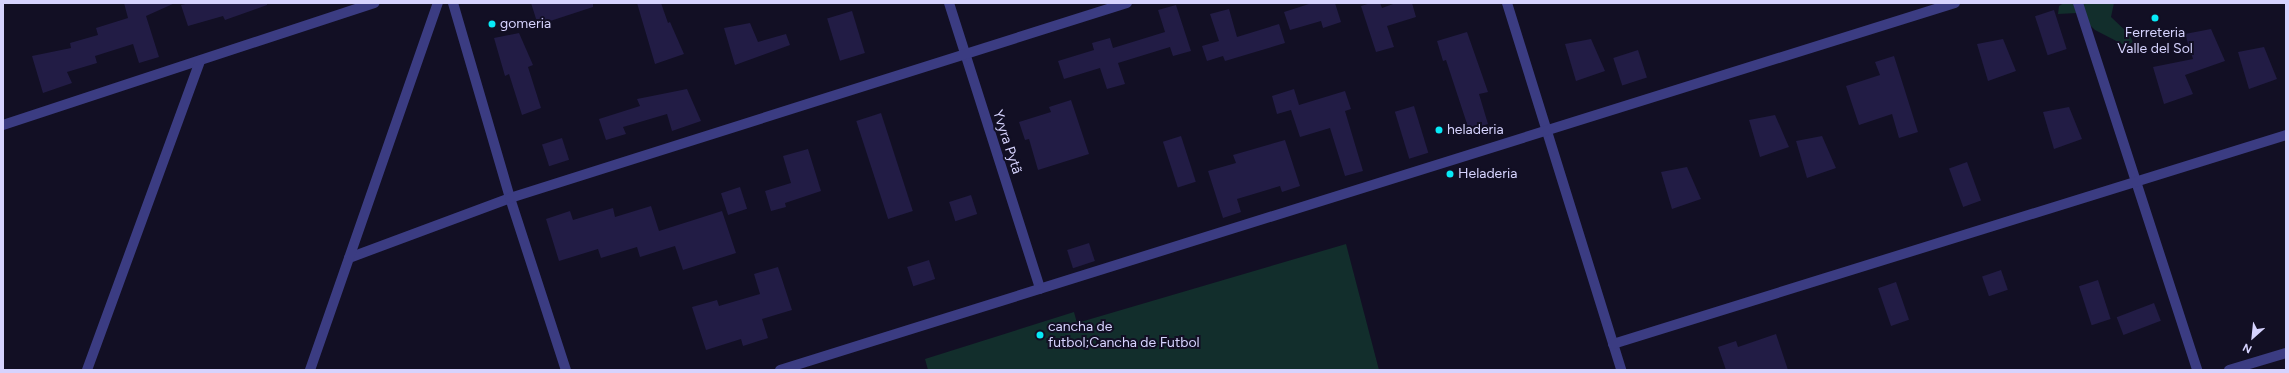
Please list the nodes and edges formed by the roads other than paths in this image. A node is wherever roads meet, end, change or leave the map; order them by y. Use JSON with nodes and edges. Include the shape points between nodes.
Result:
{"nodes":[{"id":1,"x":374,"y":3,"type":"edge"},
{"id":2,"x":438,"y":3,"type":"edge"},
{"id":3,"x":453,"y":3,"type":"edge"},
{"id":4,"x":949,"y":3,"type":"edge"},
{"id":5,"x":1127,"y":3,"type":"edge"},
{"id":6,"x":1507,"y":3,"type":"edge"},
{"id":7,"x":1955,"y":3,"type":"edge"},
{"id":8,"x":2078,"y":3,"type":"edge"},
{"id":9,"x":964,"y":54,"type":"junction"},
{"id":10,"x":200,"y":61,"type":"junction"},
{"id":11,"x":3,"y":125,"type":"edge"},
{"id":12,"x":1545,"y":132,"type":"junction"},
{"id":13,"x":2286,"y":135,"type":"edge"},
{"id":14,"x":2136,"y":182,"type":"junction"},
{"id":15,"x":510,"y":198,"type":"junction"},
{"id":16,"x":349,"y":258,"type":"junction"},
{"id":17,"x":1040,"y":289,"type":"junction"},
{"id":18,"x":1612,"y":344,"type":"junction"},
{"id":19,"x":2286,"y":353,"type":"edge"},
{"id":20,"x":87,"y":370,"type":"edge"},
{"id":21,"x":310,"y":370,"type":"edge"},
{"id":22,"x":566,"y":370,"type":"edge"},
{"id":23,"x":780,"y":370,"type":"edge"},
{"id":24,"x":1621,"y":370,"type":"edge"},
{"id":25,"x":2197,"y":370,"type":"edge"},
{"id":26,"x":2229,"y":370,"type":"edge"}],
"edges":[{"from":1,"to":10,"type":"street"},
{"from":2,"to":16,"type":"street"},
{"from":3,"to":15,"type":"street"},
{"from":4,"to":9,"type":"street","name":"Yvyra Pytã"},
{"from":5,"to":9,"type":"street"},
{"from":6,"to":12,"type":"street"},
{"from":7,"to":12,"type":"street"},
{"from":8,"to":14,"type":"street"},
{"from":9,"to":15,"type":"street"},
{"from":9,"to":17,"type":"street","name":"Yvyra Pytã"},
{"from":10,"to":11,"type":"street"},
{"from":10,"to":20,"type":"street"},
{"from":12,"to":17,"type":"street"},
{"from":12,"to":18,"type":"street"},
{"from":13,"to":14,"type":"street"},
{"from":14,"to":18,"type":"street"},
{"from":14,"to":25,"type":"street"},
{"from":15,"to":16,"type":"street"},
{"from":15,"to":22,"type":"street"},
{"from":16,"to":21,"type":"street"},
{"from":17,"to":23,"type":"street"},
{"from":18,"to":24,"type":"street"},
{"from":19,"to":26,"type":"street"}]}
